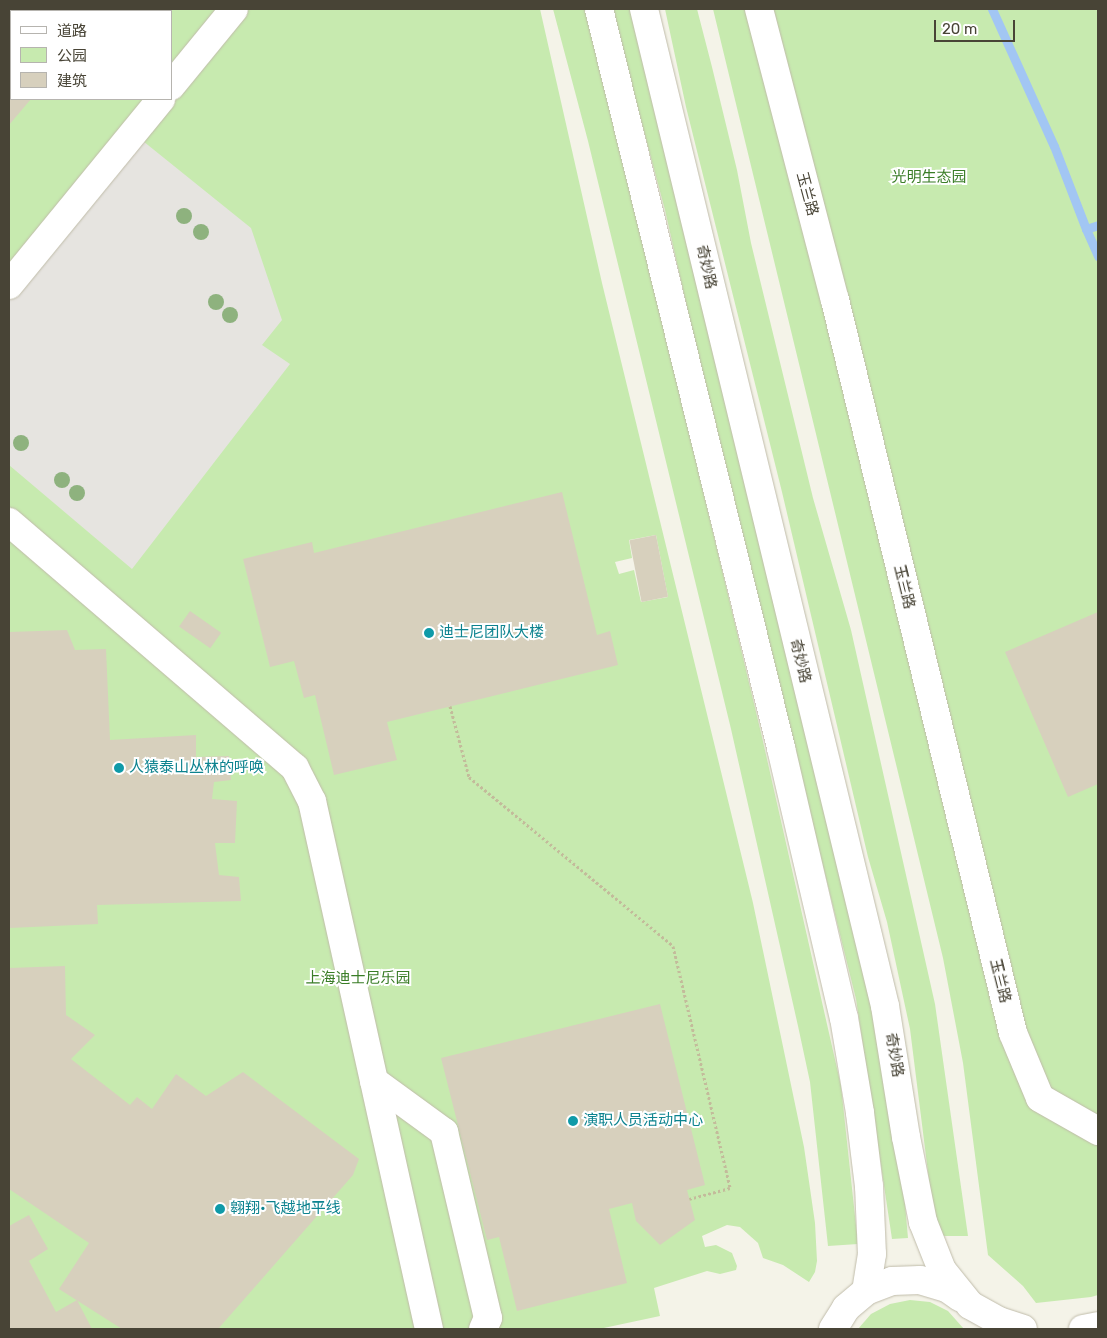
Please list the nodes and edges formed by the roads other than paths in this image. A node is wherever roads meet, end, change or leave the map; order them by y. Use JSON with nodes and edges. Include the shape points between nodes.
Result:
{"nodes":[{"id":1,"x":234,"y":9,"type":"edge"},
{"id":2,"x":599,"y":9,"type":"edge"},
{"id":3,"x":644,"y":9,"type":"edge"},
{"id":4,"x":759,"y":9,"type":"edge"},
{"id":5,"x":172,"y":85,"type":"edge"},
{"id":6,"x":160,"y":100,"type":"edge"},
{"id":7,"x":9,"y":286,"type":"edge"},
{"id":8,"x":9,"y":522,"type":"edge"},
{"id":9,"x":374,"y":1081,"type":"junction"},
{"id":10,"x":1098,"y":1131,"type":"edge"},
{"id":11,"x":866,"y":1291,"type":"junction"},
{"id":12,"x":970,"y":1304,"type":"junction"},
{"id":13,"x":1098,"y":1326,"type":"edge"},
{"id":14,"x":429,"y":1329,"type":"edge"},
{"id":15,"x":483,"y":1329,"type":"edge"},
{"id":16,"x":833,"y":1329,"type":"edge"},
{"id":17,"x":985,"y":1329,"type":"edge"},
{"id":18,"x":1023,"y":1329,"type":"edge"},
{"id":19,"x":1083,"y":1329,"type":"edge"}],
"edges":[{"from":1,"to":5,"type":"street"},
{"from":2,"to":11,"type":"street","via":[[844,1018],[860,1113],[870,1205],[872,1254]]},
{"from":3,"to":12,"type":"street","name":"奇妙路","via":[[885,1006],[923,1222],[942,1270]]},
{"from":4,"to":10,"type":"street","name":"玉兰路","via":[[834,300],[1013,1033],[1040,1098]]},
{"from":6,"to":7,"type":"street"},
{"from":8,"to":9,"type":"street","via":[[295,768],[312,800]]},
{"from":9,"to":14,"type":"street"},
{"from":9,"to":15,"type":"street","via":[[444,1132],[488,1318]]},
{"from":11,"to":12,"type":"street","via":[[892,1281],[920,1280],[947,1288]]},
{"from":11,"to":16,"type":"street","via":[[846,1308]]},
{"from":12,"to":17,"type":"street"},
{"from":12,"to":18,"type":"street","via":[[999,1321]]},
{"from":13,"to":19,"type":"street"}]}
